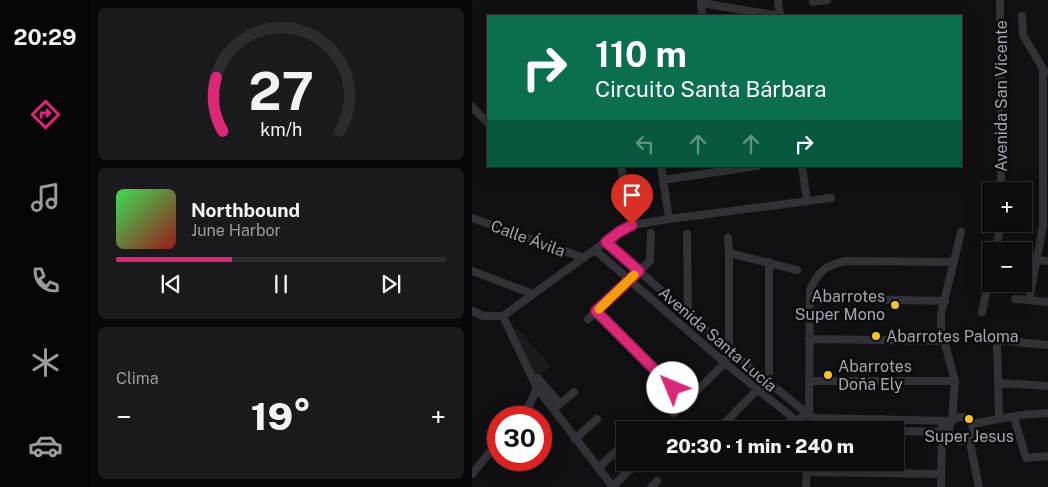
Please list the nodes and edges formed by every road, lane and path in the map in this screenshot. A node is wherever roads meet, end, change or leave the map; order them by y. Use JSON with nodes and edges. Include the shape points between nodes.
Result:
{"nodes":[{"id":1,"x":778,"y":0,"type":"edge"},
{"id":2,"x":827,"y":0,"type":"edge"},
{"id":3,"x":1000,"y":0,"type":"edge"},
{"id":4,"x":701,"y":2,"type":"edge"},
{"id":5,"x":813,"y":2,"type":"dead end"},
{"id":6,"x":702,"y":15,"type":"edge"},
{"id":7,"x":774,"y":15,"type":"edge"},
{"id":8,"x":780,"y":15,"type":"edge"},
{"id":9,"x":1022,"y":16,"type":"dead end"},
{"id":10,"x":1043,"y":68,"type":"junction"},
{"id":11,"x":1048,"y":76,"type":"edge"},
{"id":12,"x":472,"y":107,"type":"edge"},
{"id":13,"x":487,"y":122,"type":"edge"},
{"id":14,"x":621,"y":167,"type":"edge"},
{"id":15,"x":661,"y":167,"type":"edge"},
{"id":16,"x":750,"y":167,"type":"edge"},
{"id":17,"x":802,"y":167,"type":"edge"},
{"id":18,"x":663,"y":180,"type":"junction"},
{"id":19,"x":1001,"y":182,"type":"edge"},
{"id":20,"x":831,"y":198,"type":"dead end"},
{"id":21,"x":807,"y":201,"type":"junction"},
{"id":22,"x":472,"y":218,"type":"edge"},
{"id":23,"x":669,"y":219,"type":"junction"},
{"id":24,"x":632,"y":225,"type":"junction"},
{"id":25,"x":961,"y":232,"type":"dead end"},
{"id":26,"x":651,"y":233,"type":"dead end"},
{"id":27,"x":687,"y":234,"type":"dead end"},
{"id":28,"x":728,"y":238,"type":"dead end"},
{"id":29,"x":606,"y":242,"type":"junction"},
{"id":30,"x":595,"y":250,"type":"junction"},
{"id":31,"x":729,"y":253,"type":"junction"},
{"id":32,"x":584,"y":258,"type":"junction"},
{"id":33,"x":1037,"y":260,"type":"junction"},
{"id":34,"x":1048,"y":261,"type":"edge"},
{"id":35,"x":769,"y":262,"type":"junction"},
{"id":36,"x":954,"y":262,"type":"junction"},
{"id":37,"x":797,"y":270,"type":"dead end"},
{"id":38,"x":472,"y":271,"type":"edge"},
{"id":39,"x":639,"y":271,"type":"junction"},
{"id":40,"x":630,"y":280,"type":"junction"},
{"id":41,"x":986,"y":292,"type":"edge"},
{"id":42,"x":533,"y":294,"type":"junction"},
{"id":43,"x":810,"y":298,"type":"junction"},
{"id":44,"x":1015,"y":299,"type":"dead end"},
{"id":45,"x":945,"y":300,"type":"junction"},
{"id":46,"x":1029,"y":300,"type":"junction"},
{"id":47,"x":1048,"y":302,"type":"edge"},
{"id":48,"x":472,"y":311,"type":"edge"},
{"id":49,"x":596,"y":311,"type":"junction"},
{"id":50,"x":982,"y":312,"type":"dead end"},
{"id":51,"x":688,"y":314,"type":"junction"},
{"id":52,"x":503,"y":316,"type":"junction"},
{"id":53,"x":588,"y":318,"type":"dead end"},
{"id":54,"x":809,"y":339,"type":"junction"},
{"id":55,"x":945,"y":341,"type":"junction"},
{"id":56,"x":1048,"y":345,"type":"edge"},
{"id":57,"x":729,"y":350,"type":"junction"},
{"id":58,"x":725,"y":363,"type":"junction"},
{"id":59,"x":538,"y":378,"type":"dead end"},
{"id":60,"x":809,"y":381,"type":"junction"},
{"id":61,"x":955,"y":381,"type":"junction"},
{"id":62,"x":769,"y":383,"type":"junction"},
{"id":63,"x":998,"y":383,"type":"junction"},
{"id":64,"x":1048,"y":386,"type":"edge"},
{"id":65,"x":536,"y":388,"type":"junction"},
{"id":66,"x":758,"y":389,"type":"junction"},
{"id":67,"x":574,"y":392,"type":"dead end"},
{"id":68,"x":686,"y":401,"type":"junction"},
{"id":69,"x":560,"y":404,"type":"junction"},
{"id":70,"x":528,"y":406,"type":"edge"},
{"id":71,"x":553,"y":410,"type":"junction"},
{"id":72,"x":674,"y":413,"type":"dead end"},
{"id":73,"x":1048,"y":413,"type":"edge"},
{"id":74,"x":812,"y":416,"type":"junction"},
{"id":75,"x":1014,"y":417,"type":"junction"},
{"id":76,"x":597,"y":419,"type":"dead end"},
{"id":77,"x":881,"y":419,"type":"joint"},
{"id":78,"x":998,"y":419,"type":"junction"},
{"id":79,"x":727,"y":421,"type":"edge"},
{"id":80,"x":793,"y":421,"type":"edge"},
{"id":81,"x":801,"y":421,"type":"edge"},
{"id":82,"x":816,"y":421,"type":"edge"},
{"id":83,"x":942,"y":421,"type":"junction"},
{"id":84,"x":952,"y":421,"type":"junction"},
{"id":85,"x":972,"y":424,"type":"junction"},
{"id":86,"x":904,"y":431,"type":"edge"},
{"id":87,"x":946,"y":432,"type":"junction"},
{"id":88,"x":969,"y":438,"type":"junction"},
{"id":89,"x":575,"y":439,"type":"junction"},
{"id":90,"x":616,"y":451,"type":"edge"},
{"id":91,"x":487,"y":456,"type":"edge"},
{"id":92,"x":1048,"y":456,"type":"edge"},
{"id":93,"x":598,"y":468,"type":"junction"},
{"id":94,"x":629,"y":471,"type":"edge"},
{"id":95,"x":806,"y":472,"type":"joint"},
{"id":96,"x":472,"y":474,"type":"edge"},
{"id":97,"x":941,"y":474,"type":"junction"},
{"id":98,"x":657,"y":481,"type":"dead end"},
{"id":99,"x":613,"y":487,"type":"edge"},
{"id":100,"x":651,"y":487,"type":"edge"},
{"id":101,"x":806,"y":487,"type":"edge"},
{"id":102,"x":941,"y":487,"type":"edge"},
{"id":103,"x":979,"y":487,"type":"edge"}],
"edges":[{"from":1,"to":8,"type":"street"},
{"from":2,"to":5,"type":"street"},
{"from":3,"to":19,"type":"street","name":"Avenida San Vicente"},
{"from":4,"to":6,"type":"street"},
{"from":4,"to":7,"type":"street"},
{"from":9,"to":10,"type":"street","via":[[1023,35]]},
{"from":10,"to":11,"type":"street"},
{"from":10,"to":33,"type":"street","via":[[1043,226]]},
{"from":12,"to":13,"type":"street"},
{"from":14,"to":24,"type":"street"},
{"from":15,"to":18,"type":"street"},
{"from":16,"to":18,"type":"street"},
{"from":17,"to":21,"type":"street"},
{"from":18,"to":23,"type":"street"},
{"from":20,"to":21,"type":"street"},
{"from":21,"to":23,"type":"street"},
{"from":22,"to":32,"type":"street","name":"Calle Ávila"},
{"from":23,"to":24,"type":"street"},
{"from":24,"to":29,"type":"street"},
{"from":25,"to":36,"type":"street"},
{"from":26,"to":39,"type":"street","via":[[650,261]]},
{"from":27,"to":51,"type":"street"},
{"from":28,"to":31,"type":"street"},
{"from":29,"to":30,"type":"street"},
{"from":29,"to":39,"type":"street","name":"Avenida Santa Lucía"},
{"from":30,"to":32,"type":"street"},
{"from":30,"to":40,"type":"street","name":"Avenida Santa Lucía"},
{"from":31,"to":35,"type":"street"},
{"from":31,"to":57,"type":"street"},
{"from":32,"to":42,"type":"street"},
{"from":33,"to":34,"type":"street"},
{"from":33,"to":46,"type":"street"},
{"from":35,"to":37,"type":"street"},
{"from":35,"to":62,"type":"street"},
{"from":36,"to":43,"type":"street","via":[[846,261],[831,265],[815,278]]},
{"from":36,"to":45,"type":"street"},
{"from":38,"to":42,"type":"street"},
{"from":39,"to":40,"type":"street"},
{"from":39,"to":51,"type":"street","name":"Avenida Santa Lucía"},
{"from":40,"to":49,"type":"street"},
{"from":40,"to":58,"type":"street","name":"Avenida Santa Lucía"},
{"from":41,"to":50,"type":"street"},
{"from":42,"to":52,"type":"street"},
{"from":43,"to":45,"type":"street"},
{"from":43,"to":54,"type":"street"},
{"from":44,"to":46,"type":"street"},
{"from":45,"to":55,"type":"street","via":[[941,314]]},
{"from":46,"to":47,"type":"street"},
{"from":48,"to":52,"type":"street","via":[[483,316]]},
{"from":49,"to":53,"type":"street"},
{"from":49,"to":68,"type":"street"},
{"from":51,"to":57,"type":"street","name":"Avenida Santa Lucía"},
{"from":52,"to":65,"type":"street"},
{"from":54,"to":55,"type":"street"},
{"from":54,"to":60,"type":"street"},
{"from":55,"to":61,"type":"street"},
{"from":56,"to":63,"type":"street","via":[[997,340]]},
{"from":57,"to":58,"type":"street"},
{"from":57,"to":62,"type":"street","name":"Avenida Santa Lucía"},
{"from":58,"to":66,"type":"street","name":"Avenida Santa Lucía"},
{"from":58,"to":68,"type":"street"},
{"from":59,"to":69,"type":"street"},
{"from":60,"to":61,"type":"street"},
{"from":60,"to":74,"type":"street"},
{"from":61,"to":84,"type":"street"},
{"from":62,"to":74,"type":"street","name":"Avenida Santa Lucía"},
{"from":63,"to":64,"type":"street"},
{"from":63,"to":78,"type":"street"},
{"from":65,"to":70,"type":"street"},
{"from":65,"to":71,"type":"street"},
{"from":66,"to":79,"type":"street"},
{"from":66,"to":80,"type":"street","name":"Avenida Santa Lucía"},
{"from":67,"to":69,"type":"street"},
{"from":68,"to":72,"type":"street"},
{"from":69,"to":71,"type":"street"},
{"from":71,"to":89,"type":"street"},
{"from":73,"to":75,"type":"street"},
{"from":74,"to":77,"type":"street"},
{"from":74,"to":81,"type":"street","via":[[804,416]]},
{"from":74,"to":82,"type":"street"},
{"from":75,"to":78,"type":"street"},
{"from":75,"to":92,"type":"street","via":[[1026,458]]},
{"from":76,"to":89,"type":"street"},
{"from":77,"to":83,"type":"street"},
{"from":78,"to":85,"type":"street"},
{"from":83,"to":84,"type":"street"},
{"from":83,"to":87,"type":"street"},
{"from":84,"to":85,"type":"street","via":[[963,417]]},
{"from":84,"to":87,"type":"street"},
{"from":85,"to":88,"type":"street","via":[[973,432]]},
{"from":86,"to":87,"type":"street"},
{"from":87,"to":88,"type":"street","via":[[958,440]]},
{"from":87,"to":97,"type":"street"},
{"from":88,"to":103,"type":"street"},
{"from":89,"to":93,"type":"street"},
{"from":90,"to":93,"type":"street"},
{"from":91,"to":96,"type":"street"},
{"from":93,"to":99,"type":"street"},
{"from":94,"to":99,"type":"street"},
{"from":95,"to":97,"type":"street"},
{"from":95,"to":101,"type":"street"},
{"from":97,"to":102,"type":"street"},
{"from":98,"to":100,"type":"street"}]}
